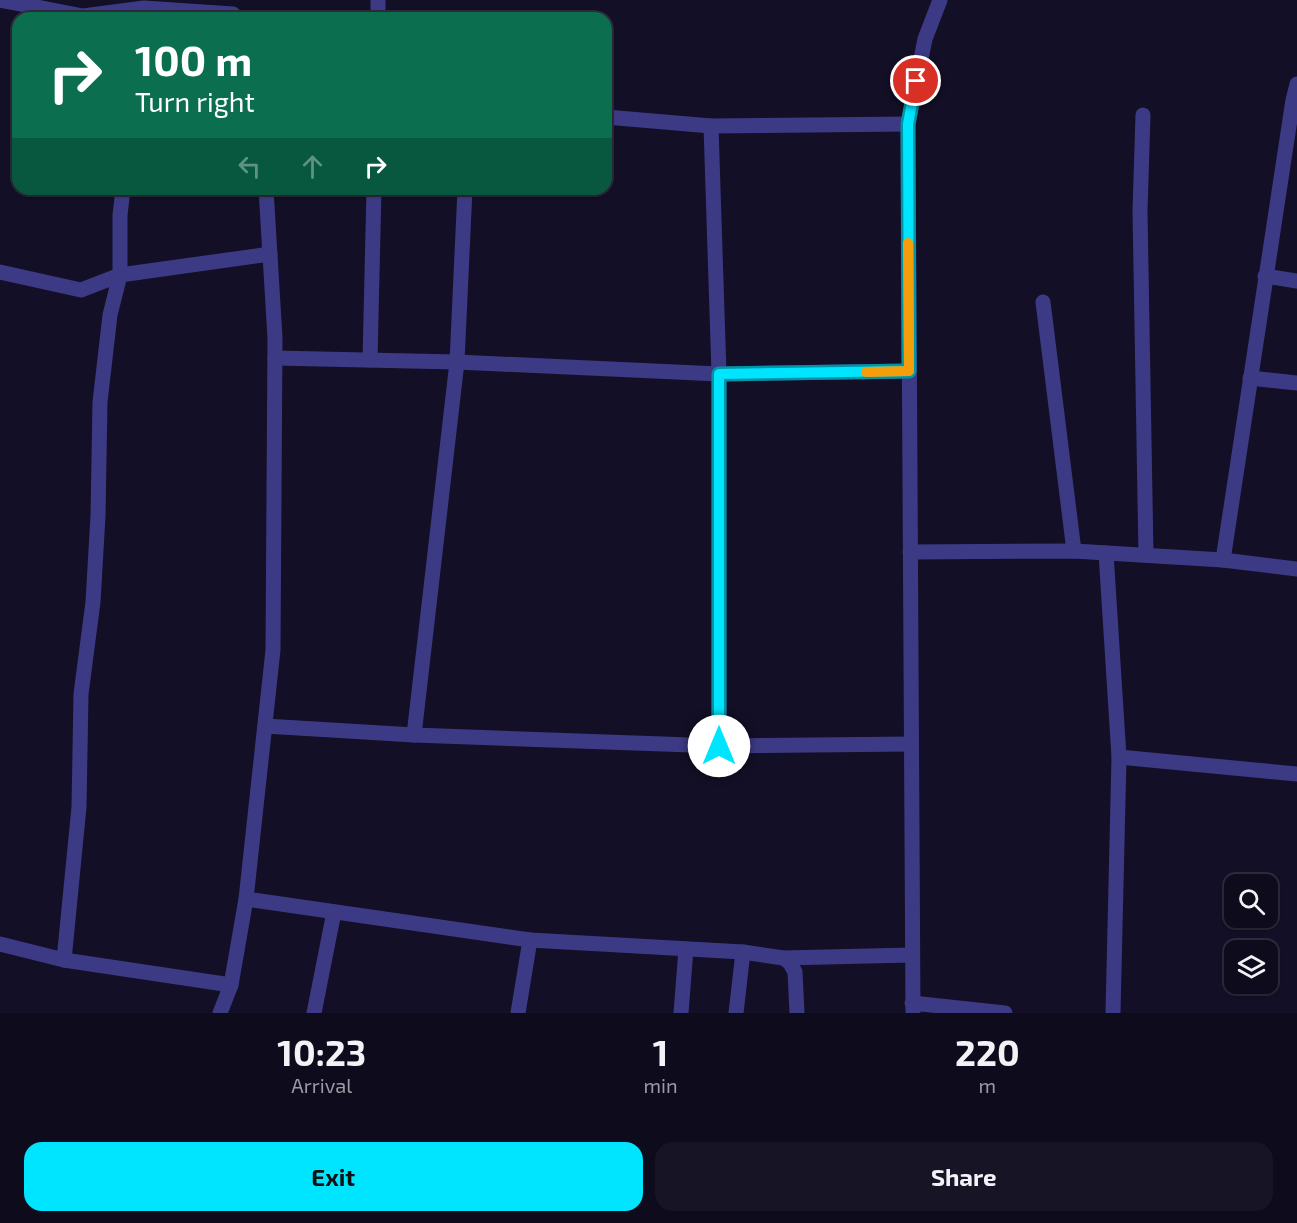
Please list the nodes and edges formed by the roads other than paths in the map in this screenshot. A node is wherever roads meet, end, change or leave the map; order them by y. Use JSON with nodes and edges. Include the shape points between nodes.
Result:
{"nodes":[{"id":1,"x":0,"y":0,"type":"edge"},
{"id":2,"x":940,"y":0,"type":"edge"},
{"id":3,"x":233,"y":11,"type":"edge"},
{"id":4,"x":62,"y":12,"type":"edge"},
{"id":5,"x":188,"y":12,"type":"edge"},
{"id":6,"x":1297,"y":84,"type":"edge"},
{"id":7,"x":1143,"y":116,"type":"dead end"},
{"id":8,"x":612,"y":118,"type":"edge"},
{"id":9,"x":908,"y":124,"type":"junction"},
{"id":10,"x":711,"y":126,"type":"junction"},
{"id":11,"x":122,"y":195,"type":"edge"},
{"id":12,"x":266,"y":195,"type":"edge"},
{"id":13,"x":374,"y":195,"type":"edge"},
{"id":14,"x":465,"y":195,"type":"edge"},
{"id":15,"x":270,"y":254,"type":"junction"},
{"id":16,"x":0,"y":272,"type":"edge"},
{"id":17,"x":120,"y":275,"type":"junction"},
{"id":18,"x":1265,"y":276,"type":"junction"},
{"id":19,"x":1297,"y":281,"type":"edge"},
{"id":20,"x":1043,"y":302,"type":"dead end"},
{"id":21,"x":275,"y":358,"type":"junction"},
{"id":22,"x":370,"y":360,"type":"junction"},
{"id":23,"x":457,"y":362,"type":"junction"},
{"id":24,"x":909,"y":371,"type":"junction"},
{"id":25,"x":719,"y":374,"type":"junction"},
{"id":26,"x":1250,"y":378,"type":"junction"},
{"id":27,"x":1297,"y":383,"type":"edge"},
{"id":28,"x":1074,"y":551,"type":"junction"},
{"id":29,"x":910,"y":552,"type":"junction"},
{"id":30,"x":1106,"y":553,"type":"junction"},
{"id":31,"x":1146,"y":555,"type":"junction"},
{"id":32,"x":1223,"y":560,"type":"junction"},
{"id":33,"x":1297,"y":569,"type":"edge"},
{"id":34,"x":265,"y":726,"type":"junction"},
{"id":35,"x":414,"y":735,"type":"junction"},
{"id":36,"x":911,"y":744,"type":"junction"},
{"id":37,"x":719,"y":746,"type":"junction"},
{"id":38,"x":1119,"y":757,"type":"junction"},
{"id":39,"x":1297,"y":774,"type":"edge"},
{"id":40,"x":246,"y":899,"type":"junction"},
{"id":41,"x":334,"y":912,"type":"junction"},
{"id":42,"x":530,"y":939,"type":"junction"},
{"id":43,"x":0,"y":944,"type":"edge"},
{"id":44,"x":686,"y":949,"type":"junction"},
{"id":45,"x":743,"y":952,"type":"junction"},
{"id":46,"x":912,"y":954,"type":"junction"},
{"id":47,"x":783,"y":958,"type":"junction"},
{"id":48,"x":64,"y":960,"type":"junction"},
{"id":49,"x":231,"y":986,"type":"junction"},
{"id":50,"x":912,"y":1008,"type":"edge"},
{"id":51,"x":220,"y":1013,"type":"edge"},
{"id":52,"x":314,"y":1013,"type":"edge"},
{"id":53,"x":518,"y":1013,"type":"edge"},
{"id":54,"x":681,"y":1013,"type":"edge"},
{"id":55,"x":736,"y":1013,"type":"edge"},
{"id":56,"x":797,"y":1013,"type":"edge"},
{"id":57,"x":1005,"y":1013,"type":"edge"},
{"id":58,"x":1113,"y":1013,"type":"edge"}],
"edges":[{"from":1,"to":4,"type":"street"},
{"from":2,"to":9,"type":"street","via":[[925,39]]},
{"from":3,"to":5,"type":"street"},
{"from":6,"to":18,"type":"street"},
{"from":7,"to":31,"type":"street","via":[[1140,210]]},
{"from":8,"to":10,"type":"street"},
{"from":9,"to":10,"type":"street"},
{"from":9,"to":24,"type":"street"},
{"from":10,"to":25,"type":"street"},
{"from":11,"to":17,"type":"street"},
{"from":12,"to":15,"type":"street"},
{"from":13,"to":22,"type":"street"},
{"from":14,"to":23,"type":"street"},
{"from":15,"to":17,"type":"street"},
{"from":15,"to":21,"type":"street"},
{"from":16,"to":17,"type":"street","via":[[81,290]]},
{"from":17,"to":48,"type":"street","via":[[110,315],[99,402],[93,602],[81,694],[79,807]]},
{"from":18,"to":19,"type":"street"},
{"from":18,"to":26,"type":"street"},
{"from":20,"to":28,"type":"street"},
{"from":21,"to":22,"type":"street"},
{"from":21,"to":34,"type":"street","via":[[273,650]]},
{"from":22,"to":23,"type":"street"},
{"from":23,"to":25,"type":"street"},
{"from":23,"to":35,"type":"street"},
{"from":24,"to":25,"type":"street"},
{"from":24,"to":29,"type":"street"},
{"from":25,"to":37,"type":"street"},
{"from":26,"to":27,"type":"street"},
{"from":26,"to":32,"type":"street"},
{"from":28,"to":29,"type":"street"},
{"from":28,"to":30,"type":"street"},
{"from":29,"to":36,"type":"street"},
{"from":30,"to":31,"type":"street"},
{"from":30,"to":38,"type":"street"},
{"from":31,"to":32,"type":"street"},
{"from":32,"to":33,"type":"street"},
{"from":34,"to":35,"type":"street"},
{"from":34,"to":40,"type":"street"},
{"from":35,"to":37,"type":"street"},
{"from":36,"to":37,"type":"street"},
{"from":36,"to":46,"type":"street"},
{"from":38,"to":39,"type":"street"},
{"from":38,"to":58,"type":"street"},
{"from":40,"to":41,"type":"street"},
{"from":40,"to":49,"type":"street"},
{"from":41,"to":42,"type":"street"},
{"from":41,"to":52,"type":"street"},
{"from":42,"to":44,"type":"street"},
{"from":42,"to":53,"type":"street"},
{"from":43,"to":48,"type":"street"},
{"from":44,"to":45,"type":"street"},
{"from":44,"to":54,"type":"street"},
{"from":45,"to":47,"type":"street"},
{"from":45,"to":55,"type":"street"},
{"from":46,"to":47,"type":"street"},
{"from":46,"to":50,"type":"street"},
{"from":47,"to":56,"type":"street","via":[[795,972]]},
{"from":48,"to":49,"type":"street"},
{"from":49,"to":51,"type":"street"},
{"from":50,"to":57,"type":"street"}]}
